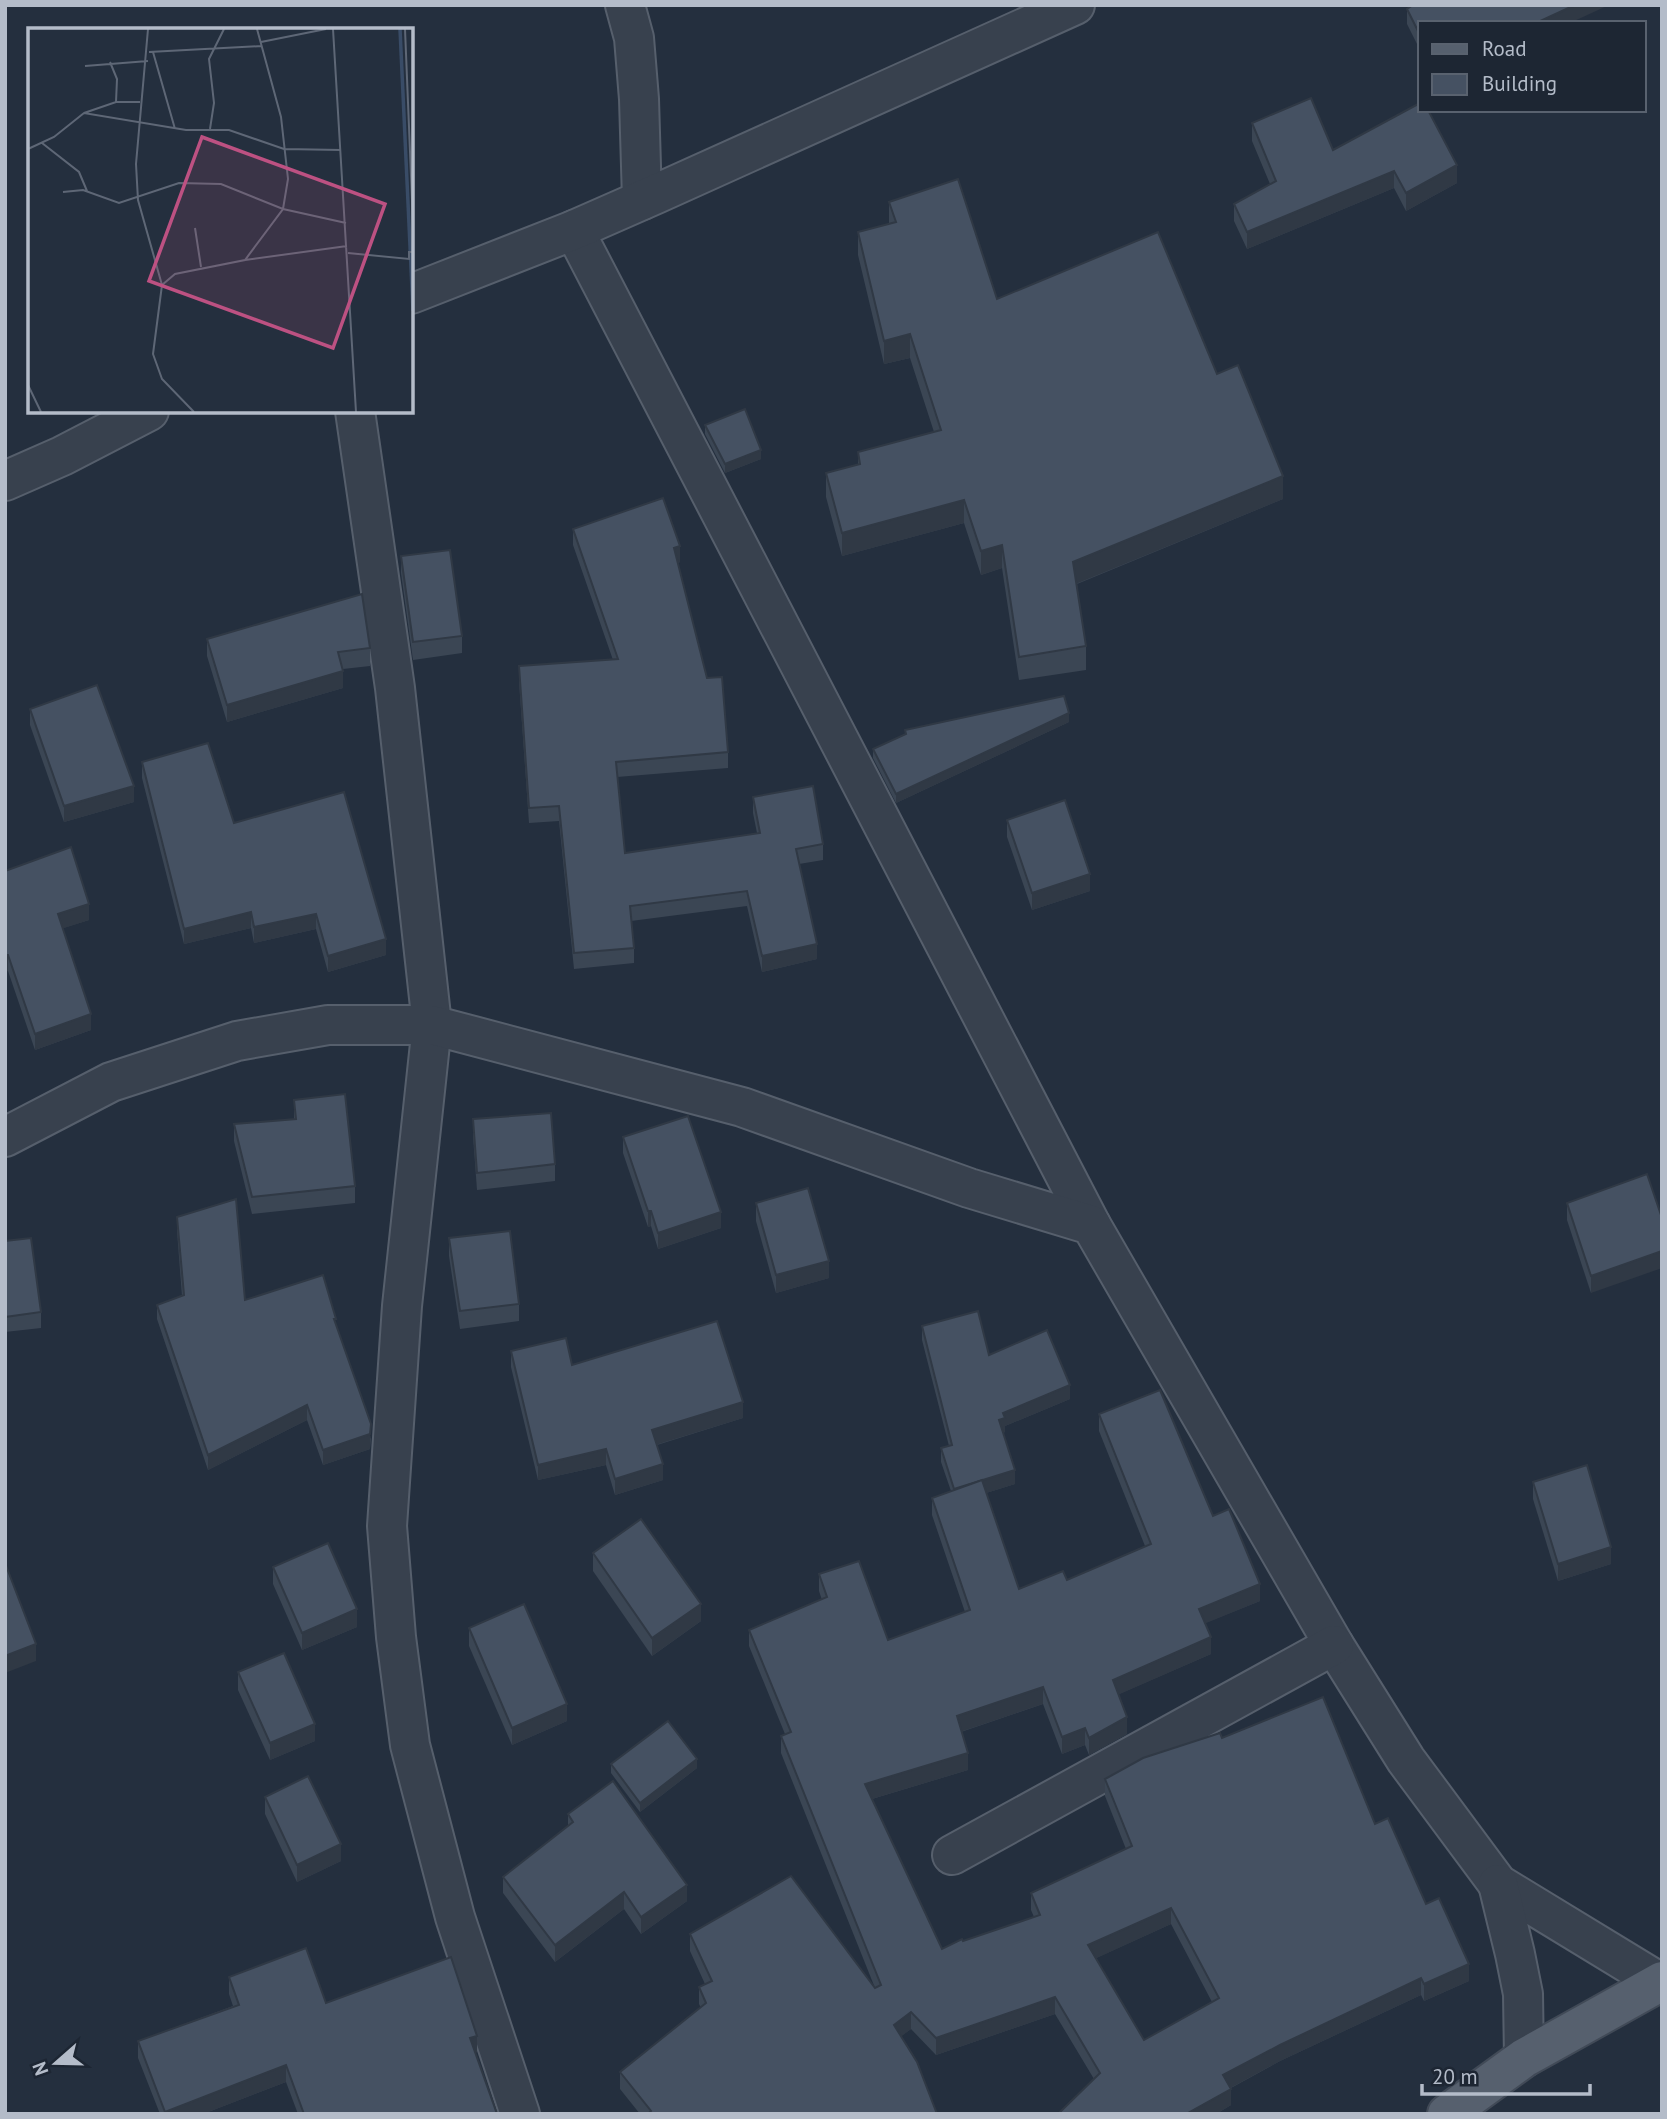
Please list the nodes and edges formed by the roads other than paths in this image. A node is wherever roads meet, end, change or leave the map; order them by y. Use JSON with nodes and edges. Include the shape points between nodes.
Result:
{"nodes":[{"id":1,"x":625,"y":5,"type":"edge"},
{"id":2,"x":1075,"y":5,"type":"edge"},
{"id":3,"x":642,"y":200,"type":"junction"},
{"id":4,"x":574,"y":230,"type":"junction"},
{"id":5,"x":413,"y":293,"type":"edge"},
{"id":6,"x":145,"y":413,"type":"edge"},
{"id":7,"x":355,"y":413,"type":"edge"},
{"id":8,"x":5,"y":481,"type":"edge"},
{"id":9,"x":432,"y":1025,"type":"junction"},
{"id":10,"x":5,"y":1137,"type":"edge"},
{"id":11,"x":1091,"y":1225,"type":"junction"},
{"id":12,"x":1334,"y":1645,"type":"junction"},
{"id":13,"x":952,"y":1855,"type":"dead end"},
{"id":14,"x":1498,"y":1884,"type":"junction"},
{"id":15,"x":1660,"y":1982,"type":"edge"},
{"id":16,"x":1524,"y":2057,"type":"junction"},
{"id":17,"x":520,"y":2114,"type":"edge"},
{"id":18,"x":1447,"y":2114,"type":"edge"}],
"edges":[{"from":1,"to":3,"type":"street","via":[[634,38]]},
{"from":2,"to":3,"type":"street"},
{"from":3,"to":4,"type":"street"},
{"from":4,"to":5,"type":"street"},
{"from":4,"to":11,"type":"street"},
{"from":6,"to":8,"type":"street"},
{"from":7,"to":9,"type":"street","via":[[395,688]]},
{"from":9,"to":10,"type":"street","via":[[328,1025],[237,1041],[111,1082]]},
{"from":9,"to":11,"type":"street","via":[[742,1107],[969,1188]]},
{"from":9,"to":17,"type":"street","via":[[402,1306],[387,1526],[410,1745],[455,1917]]},
{"from":11,"to":12,"type":"street"},
{"from":12,"to":13,"type":"street"},
{"from":12,"to":14,"type":"street","via":[[1406,1760]]},
{"from":14,"to":15,"type":"street"},
{"from":14,"to":16,"type":"street","via":[[1523,1994]]},
{"from":15,"to":16,"type":"main road"},
{"from":16,"to":18,"type":"main road"}]}
